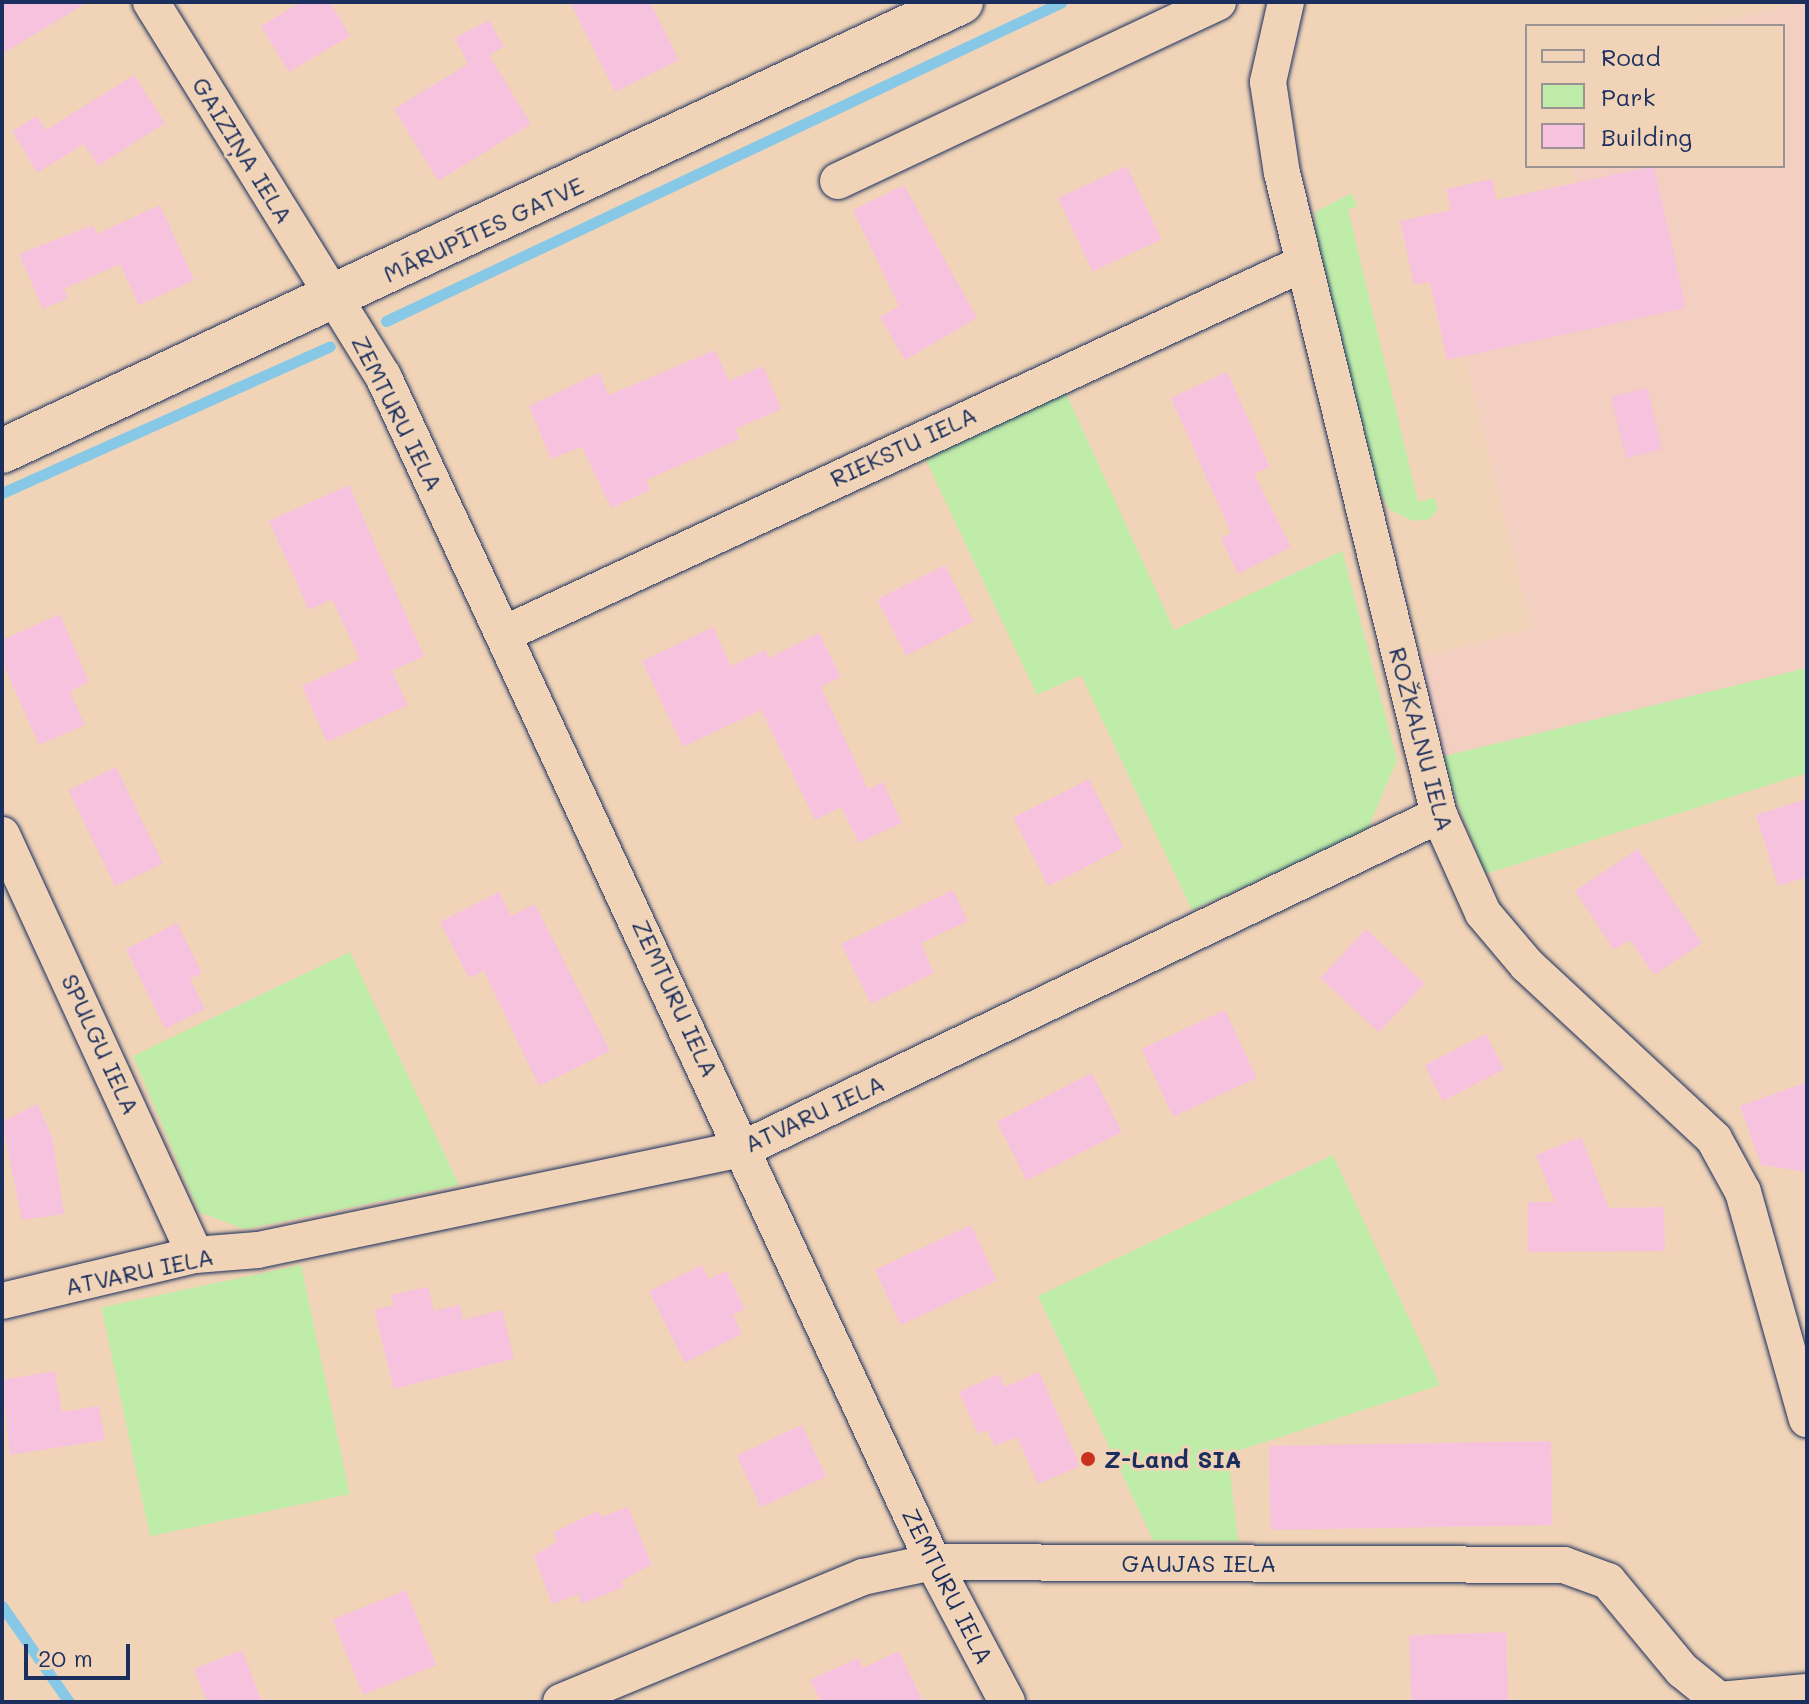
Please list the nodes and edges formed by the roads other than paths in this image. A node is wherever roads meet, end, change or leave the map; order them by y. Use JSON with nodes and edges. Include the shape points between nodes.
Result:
{"nodes":[{"id":1,"x":151,"y":2,"type":"edge"},
{"id":2,"x":961,"y":2,"type":"edge"},
{"id":3,"x":1218,"y":2,"type":"edge"},
{"id":4,"x":1286,"y":2,"type":"edge"},
{"id":5,"x":838,"y":181,"type":"dead end"},
{"id":6,"x":1302,"y":264,"type":"junction"},
{"id":7,"x":336,"y":298,"type":"junction"},
{"id":8,"x":2,"y":451,"type":"edge"},
{"id":9,"x":506,"y":633,"type":"junction"},
{"id":10,"x":1439,"y":815,"type":"junction"},
{"id":11,"x":2,"y":835,"type":"edge"},
{"id":12,"x":745,"y":1148,"type":"junction"},
{"id":13,"x":195,"y":1255,"type":"junction"},
{"id":14,"x":2,"y":1301,"type":"edge"},
{"id":15,"x":1807,"y":1419,"type":"edge"},
{"id":16,"x":933,"y":1562,"type":"junction"},
{"id":17,"x":1807,"y":1692,"type":"edge"},
{"id":18,"x":561,"y":1702,"type":"edge"},
{"id":19,"x":1007,"y":1702,"type":"edge"}],
"edges":[{"from":1,"to":7,"type":"street","name":"GAIZIŅA IELA"},
{"from":2,"to":7,"type":"street","name":"MĀRUPĪTES GATVE"},
{"from":3,"to":5,"type":"street"},
{"from":4,"to":6,"type":"street","name":"ROŽKALNU IELA","via":[[1268,82]]},
{"from":6,"to":9,"type":"street","name":"RIEKSTU IELA"},
{"from":6,"to":10,"type":"street","name":"ROŽKALNU IELA"},
{"from":7,"to":8,"type":"street","name":"MĀRUPĪTES GATVE"},
{"from":7,"to":9,"type":"street","name":"ZEMTURU IELA","via":[[372,355]]},
{"from":9,"to":12,"type":"street","name":"ZEMTURU IELA"},
{"from":10,"to":12,"type":"street","name":"ATVARU IELA"},
{"from":10,"to":15,"type":"street","name":"ROŽKALNU IELA","via":[[1483,913],[1527,965],[1714,1139],[1743,1192]]},
{"from":11,"to":13,"type":"street","name":"SPULGU IELA"},
{"from":12,"to":13,"type":"street","name":"ATVARU IELA","via":[[258,1250]]},
{"from":12,"to":16,"type":"street","name":"ZEMTURU IELA"},
{"from":13,"to":14,"type":"street","name":"ATVARU IELA"},
{"from":16,"to":17,"type":"street","name":"GAUJAS IELA","via":[[1564,1565],[1608,1581],[1682,1670],[1719,1700]]},
{"from":16,"to":18,"type":"street","name":"GAUJAS IELA","via":[[863,1577]]},
{"from":16,"to":19,"type":"street","name":"ZEMTURU IELA"}]}
